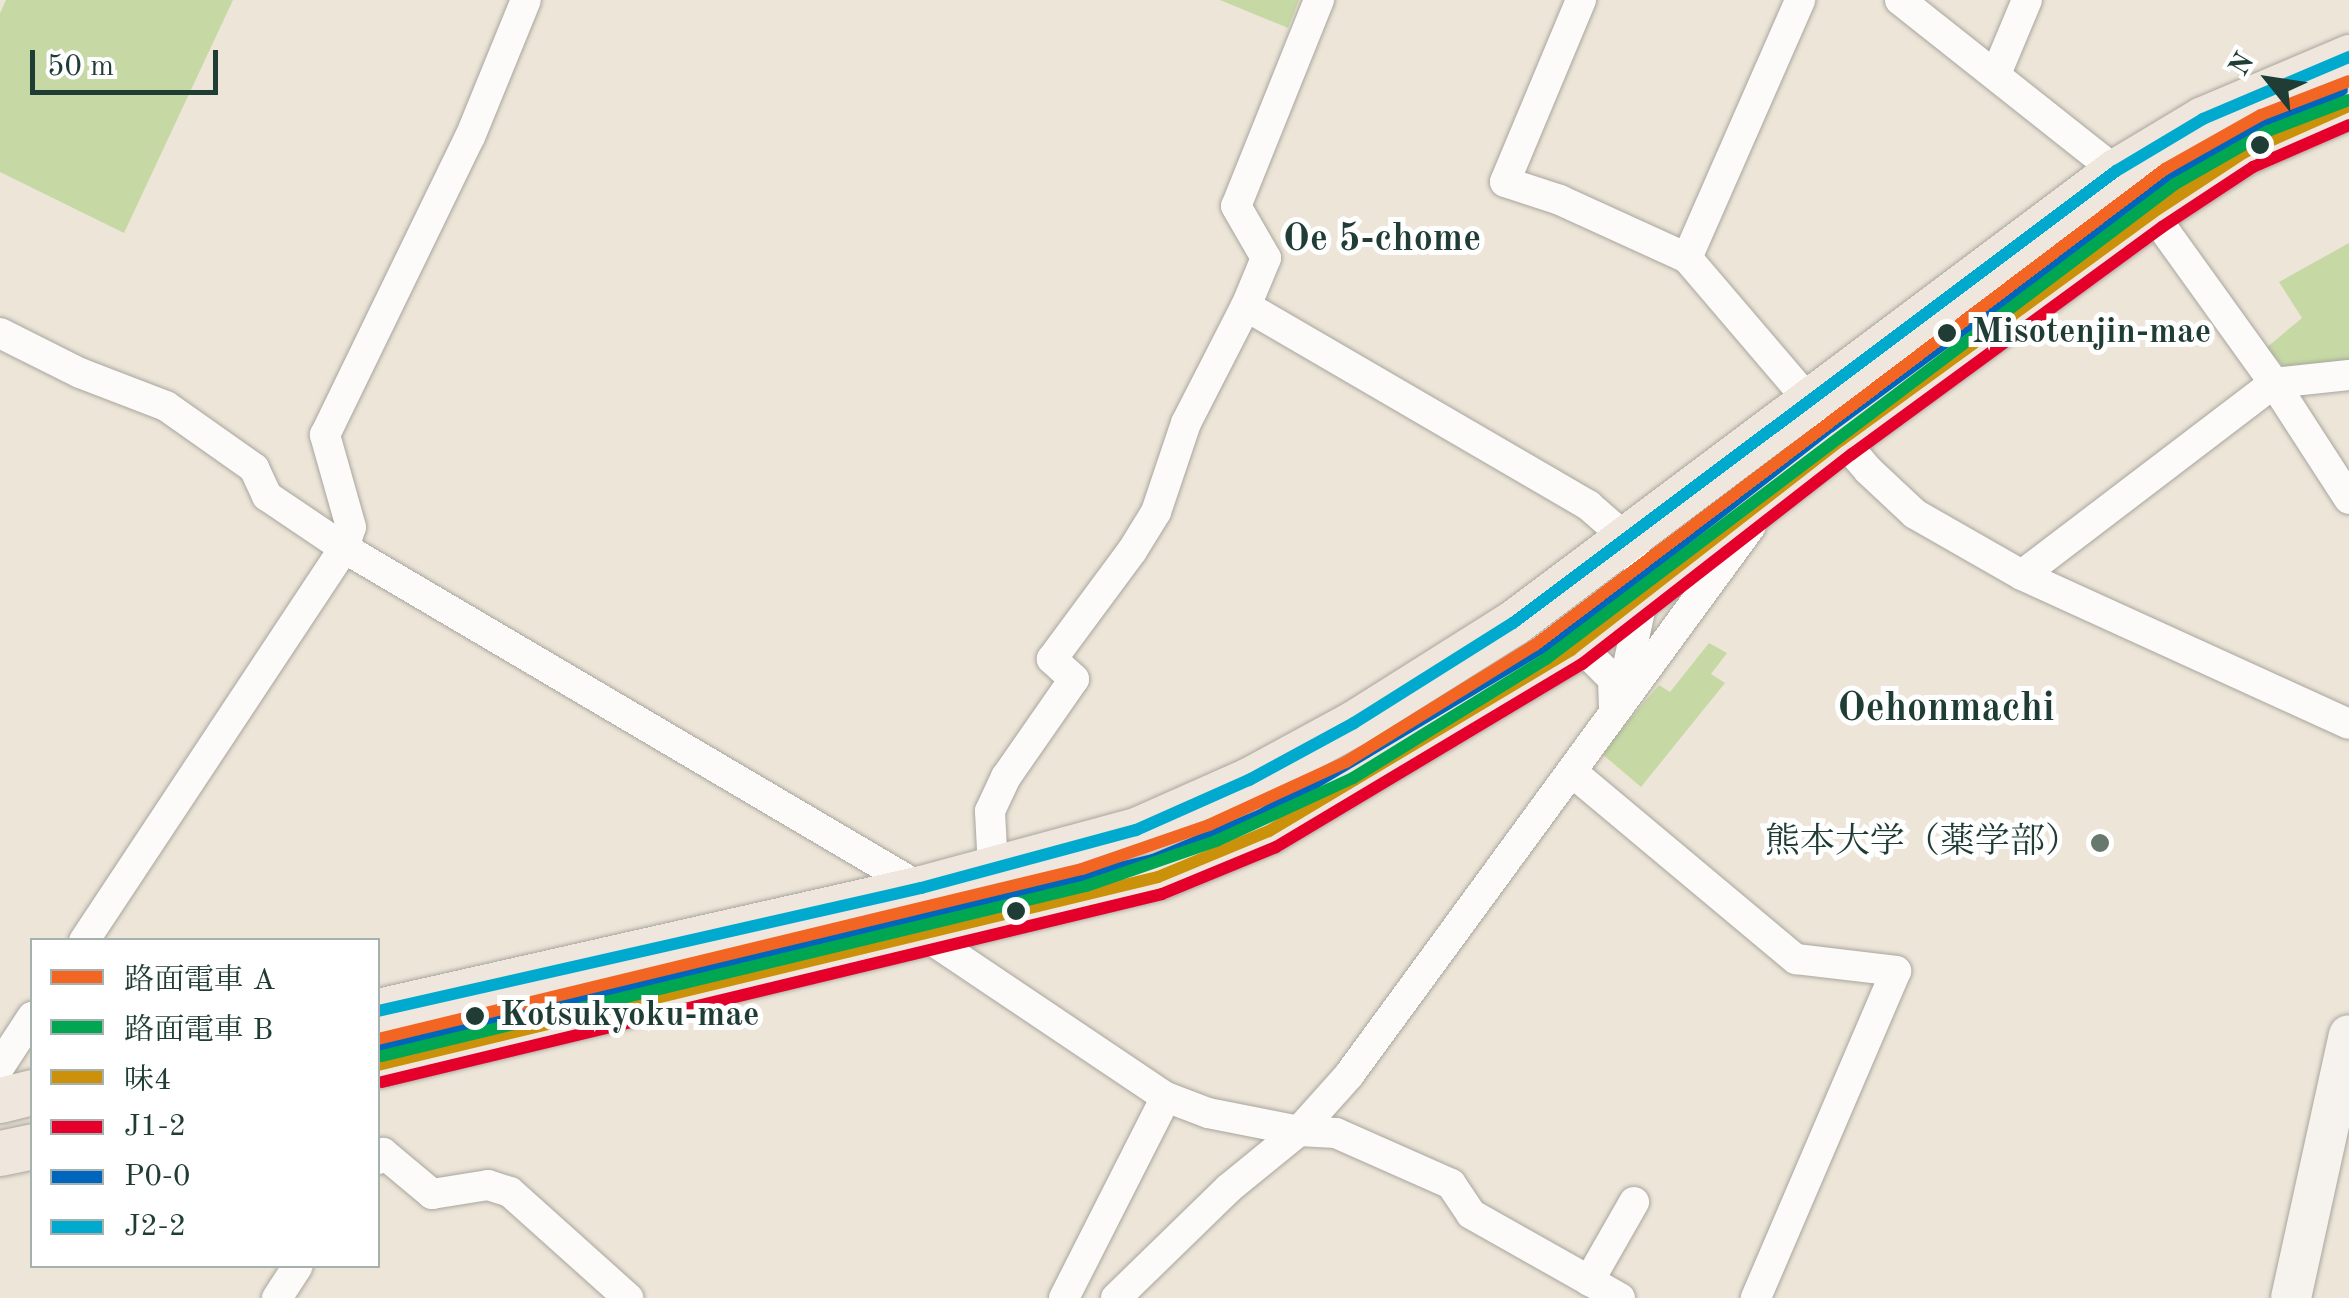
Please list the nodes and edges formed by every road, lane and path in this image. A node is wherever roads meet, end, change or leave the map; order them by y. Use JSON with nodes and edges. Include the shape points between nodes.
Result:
{"nodes":[{"id":1,"x":526,"y":0,"type":"edge"},
{"id":2,"x":1319,"y":0,"type":"edge"},
{"id":3,"x":1580,"y":0,"type":"edge"},
{"id":4,"x":1800,"y":0,"type":"edge"},
{"id":5,"x":1900,"y":0,"type":"edge"},
{"id":6,"x":2027,"y":0,"type":"edge"},
{"id":7,"x":2349,"y":56,"type":"edge"},
{"id":8,"x":1996,"y":74,"type":"junction"},
{"id":9,"x":2349,"y":106,"type":"edge"},
{"id":10,"x":2116,"y":171,"type":"junction"},
{"id":11,"x":2152,"y":213,"type":"junction"},
{"id":12,"x":1687,"y":258,"type":"junction"},
{"id":13,"x":1246,"y":306,"type":"junction"},
{"id":14,"x":0,"y":333,"type":"edge"},
{"id":15,"x":2349,"y":375,"type":"edge"},
{"id":16,"x":2274,"y":382,"type":"junction"},
{"id":17,"x":1810,"y":402,"type":"junction"},
{"id":18,"x":1841,"y":440,"type":"junction"},
{"id":19,"x":1779,"y":488,"type":"junction"},
{"id":20,"x":2349,"y":499,"type":"edge"},
{"id":21,"x":1627,"y":539,"type":"junction"},
{"id":22,"x":344,"y":548,"type":"junction"},
{"id":23,"x":2022,"y":575,"type":"junction"},
{"id":24,"x":1644,"y":593,"type":"junction"},
{"id":25,"x":1571,"y":650,"type":"junction"},
{"id":26,"x":1614,"y":709,"type":"junction"},
{"id":27,"x":2349,"y":724,"type":"edge"},
{"id":28,"x":1572,"y":772,"type":"junction"},
{"id":29,"x":993,"y":868,"type":"junction"},
{"id":30,"x":921,"y":888,"type":"junction"},
{"id":31,"x":923,"y":934,"type":"junction"},
{"id":32,"x":85,"y":938,"type":"edge"},
{"id":33,"x":380,"y":1011,"type":"edge"},
{"id":34,"x":30,"y":1020,"type":"edge"},
{"id":35,"x":2349,"y":1035,"type":"edge"},
{"id":36,"x":380,"y":1064,"type":"edge"},
{"id":37,"x":0,"y":1066,"type":"edge"},
{"id":38,"x":30,"y":1092,"type":"edge"},
{"id":39,"x":1166,"y":1097,"type":"junction"},
{"id":40,"x":0,"y":1100,"type":"edge"},
{"id":41,"x":1299,"y":1131,"type":"junction"},
{"id":42,"x":30,"y":1146,"type":"edge"},
{"id":43,"x":0,"y":1153,"type":"edge"},
{"id":44,"x":380,"y":1157,"type":"edge"},
{"id":45,"x":2335,"y":1167,"type":"edge"},
{"id":46,"x":1634,"y":1202,"type":"dead end"},
{"id":47,"x":297,"y":1268,"type":"edge"},
{"id":48,"x":1592,"y":1289,"type":"edge"},
{"id":49,"x":277,"y":1298,"type":"edge"},
{"id":50,"x":628,"y":1298,"type":"edge"},
{"id":51,"x":1064,"y":1298,"type":"edge"},
{"id":52,"x":1116,"y":1298,"type":"edge"},
{"id":53,"x":1620,"y":1298,"type":"edge"},
{"id":54,"x":1756,"y":1298,"type":"edge"},
{"id":55,"x":2291,"y":1298,"type":"edge"}],
"edges":[{"from":1,"to":22,"type":"street","via":[[470,137],[325,435],[351,528]]},
{"from":2,"to":13,"type":"street","via":[[1236,206],[1266,258]]},
{"from":3,"to":12,"type":"street","via":[[1505,182]]},
{"from":4,"to":12,"type":"street"},
{"from":5,"to":8,"type":"street"},
{"from":6,"to":8,"type":"street"},
{"from":7,"to":10,"type":"main road","via":[[2203,118]]},
{"from":8,"to":10,"type":"street"},
{"from":9,"to":11,"type":"main road","via":[[2244,152]]},
{"from":10,"to":11,"type":"street"},
{"from":10,"to":17,"type":"main road"},
{"from":11,"to":16,"type":"street"},
{"from":11,"to":18,"type":"main road"},
{"from":12,"to":17,"type":"street"},
{"from":13,"to":21,"type":"street","via":[[1588,505]]},
{"from":13,"to":29,"type":"street","via":[[1186,423],[1156,512],[1052,658],[1074,679],[1006,776],[990,811]]},
{"from":14,"to":22,"type":"street","via":[[80,374],[166,406],[254,468],[267,496]]},
{"from":15,"to":16,"type":"street"},
{"from":16,"to":20,"type":"street"},
{"from":16,"to":23,"type":"street"},
{"from":17,"to":18,"type":"street"},
{"from":17,"to":21,"type":"main road"},
{"from":18,"to":19,"type":"main road"},
{"from":18,"to":23,"type":"street","via":[[1915,514]]},
{"from":19,"to":24,"type":"main road"},
{"from":19,"to":26,"type":"street"},
{"from":21,"to":24,"type":"street"},
{"from":21,"to":29,"type":"main road","via":[[1513,623],[1250,780],[1136,830]]},
{"from":22,"to":30,"type":"street"},
{"from":22,"to":32,"type":"street"},
{"from":23,"to":27,"type":"street"},
{"from":24,"to":25,"type":"main road"},
{"from":24,"to":26,"type":"street","via":[[1632,662]]},
{"from":25,"to":26,"type":"street","via":[[1591,657],[1614,678]]},
{"from":25,"to":31,"type":"main road","via":[[1268,830],[1158,876]]},
{"from":26,"to":28,"type":"street"},
{"from":28,"to":41,"type":"street","via":[[1349,1075]]},
{"from":28,"to":54,"type":"street","via":[[1796,959],[1896,971]]},
{"from":29,"to":30,"type":"main road"},
{"from":30,"to":33,"type":"main road"},
{"from":31,"to":36,"type":"main road"},
{"from":31,"to":39,"type":"street"},
{"from":34,"to":37,"type":"street"},
{"from":35,"to":45,"type":"street"},
{"from":38,"to":40,"type":"main road"},
{"from":39,"to":41,"type":"street","via":[[1208,1113]]},
{"from":39,"to":51,"type":"street"},
{"from":41,"to":48,"type":"street","via":[[1336,1133],[1451,1184],[1471,1214]]},
{"from":41,"to":52,"type":"street","via":[[1229,1188]]},
{"from":42,"to":43,"type":"main road"},
{"from":44,"to":50,"type":"street","via":[[432,1194],[488,1185],[510,1192]]},
{"from":45,"to":55,"type":"street"},
{"from":46,"to":48,"type":"street"},
{"from":47,"to":49,"type":"street"},
{"from":48,"to":53,"type":"street"}]}
